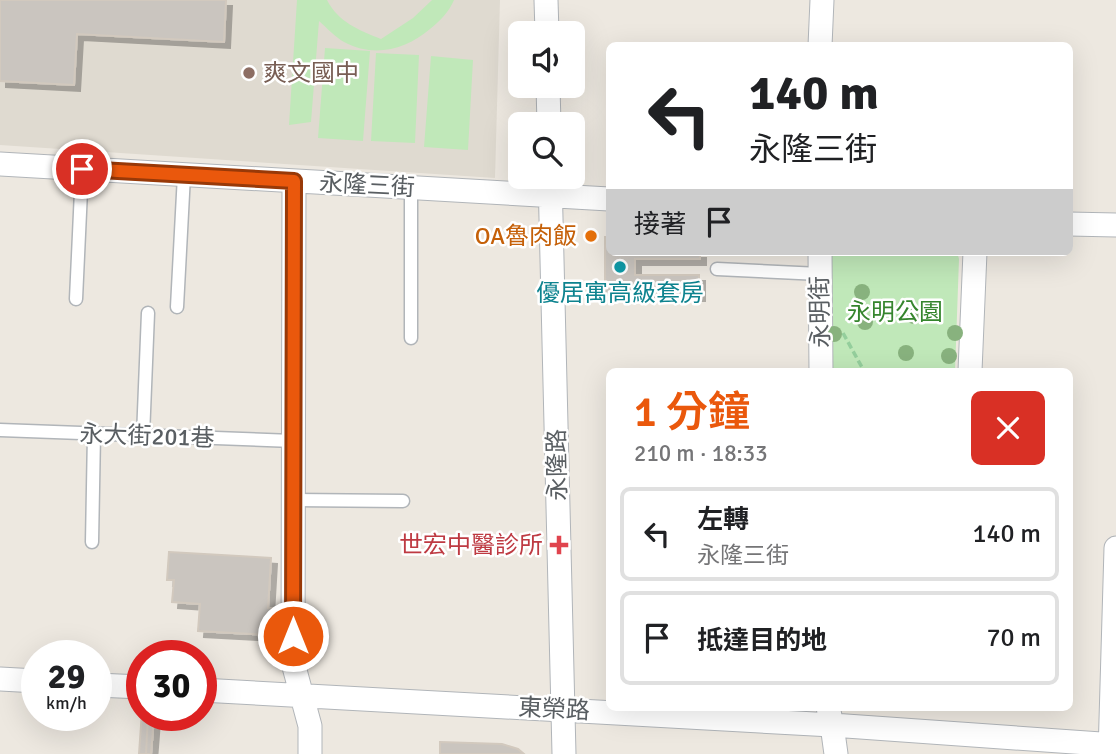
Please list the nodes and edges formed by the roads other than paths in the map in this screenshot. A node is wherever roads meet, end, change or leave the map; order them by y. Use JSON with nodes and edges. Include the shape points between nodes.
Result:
{"nodes":[{"id":1,"x":546,"y":0,"type":"edge"},
{"id":2,"x":822,"y":0,"type":"edge"},
{"id":3,"x":547,"y":21,"type":"edge"},
{"id":4,"x":820,"y":42,"type":"edge"},
{"id":5,"x":0,"y":164,"type":"edge"},
{"id":6,"x":82,"y":169,"type":"junction"},
{"id":7,"x":184,"y":175,"type":"junction"},
{"id":8,"x":294,"y":181,"type":"junction"},
{"id":9,"x":508,"y":187,"type":"edge"},
{"id":10,"x":411,"y":188,"type":"junction"},
{"id":11,"x":551,"y":189,"type":"edge"},
{"id":12,"x":564,"y":189,"type":"edge"},
{"id":13,"x":606,"y":198,"type":"edge"},
{"id":14,"x":1073,"y":224,"type":"edge"},
{"id":15,"x":1116,"y":225,"type":"edge"},
{"id":16,"x":975,"y":256,"type":"edge"},
{"id":17,"x":820,"y":263,"type":"edge"},
{"id":18,"x":717,"y":268,"type":"dead end"},
{"id":19,"x":76,"y":299,"type":"dead end"},
{"id":20,"x":177,"y":307,"type":"dead end"},
{"id":21,"x":148,"y":313,"type":"dead end"},
{"id":22,"x":411,"y":338,"type":"dead end"},
{"id":23,"x":821,"y":368,"type":"edge"},
{"id":24,"x":970,"y":368,"type":"edge"},
{"id":25,"x":0,"y":430,"type":"edge"},
{"id":26,"x":94,"y":434,"type":"junction"},
{"id":27,"x":143,"y":436,"type":"junction"},
{"id":28,"x":293,"y":441,"type":"junction"},
{"id":29,"x":293,"y":500,"type":"junction"},
{"id":30,"x":403,"y":501,"type":"dead end"},
{"id":31,"x":92,"y":542,"type":"dead end"},
{"id":32,"x":1116,"y":548,"type":"edge"},
{"id":33,"x":0,"y":680,"type":"edge"},
{"id":34,"x":21,"y":681,"type":"edge"},
{"id":35,"x":217,"y":691,"type":"edge"},
{"id":36,"x":302,"y":695,"type":"junction"},
{"id":37,"x":563,"y":710,"type":"junction"},
{"id":38,"x":606,"y":711,"type":"edge"},
{"id":39,"x":608,"y":711,"type":"edge"},
{"id":40,"x":830,"y":716,"type":"edge"},
{"id":41,"x":1112,"y":748,"type":"edge"},
{"id":42,"x":310,"y":754,"type":"edge"},
{"id":43,"x":564,"y":754,"type":"edge"},
{"id":44,"x":836,"y":754,"type":"edge"}],
"edges":[{"from":1,"to":3,"type":"street"},
{"from":2,"to":4,"type":"street"},
{"from":5,"to":6,"type":"street","name":"永隆三街"},
{"from":6,"to":7,"type":"street","name":"永隆三街"},
{"from":6,"to":19,"type":"lane"},
{"from":7,"to":8,"type":"street","name":"永隆三街"},
{"from":7,"to":20,"type":"lane"},
{"from":8,"to":10,"type":"street","name":"永隆三街"},
{"from":8,"to":28,"type":"street"},
{"from":9,"to":10,"type":"street","name":"永隆三街"},
{"from":10,"to":22,"type":"lane"},
{"from":11,"to":37,"type":"street","name":"永隆路"},
{"from":12,"to":13,"type":"street","name":"永隆三街"},
{"from":14,"to":15,"type":"street"},
{"from":16,"to":24,"type":"street"},
{"from":17,"to":18,"type":"lane"},
{"from":17,"to":23,"type":"street","name":"永明街"},
{"from":21,"to":27,"type":"lane"},
{"from":25,"to":26,"type":"lane","name":"永大街201巷"},
{"from":26,"to":27,"type":"lane","name":"永大街201巷"},
{"from":26,"to":31,"type":"lane"},
{"from":27,"to":28,"type":"lane","name":"永大街201巷"},
{"from":28,"to":29,"type":"street"},
{"from":29,"to":30,"type":"lane"},
{"from":29,"to":36,"type":"street","via":[[293,663]]},
{"from":32,"to":41,"type":"street"},
{"from":33,"to":34,"type":"street"},
{"from":35,"to":36,"type":"street","name":"東榮路"},
{"from":36,"to":37,"type":"street","name":"東榮路"},
{"from":36,"to":42,"type":"street","via":[[310,726]]},
{"from":37,"to":38,"type":"street","name":"東榮路"},
{"from":37,"to":43,"type":"street","name":"永隆路"},
{"from":39,"to":40,"type":"street","name":"東榮路"},
{"from":40,"to":41,"type":"street","name":"東榮路"},
{"from":40,"to":44,"type":"street"}]}
